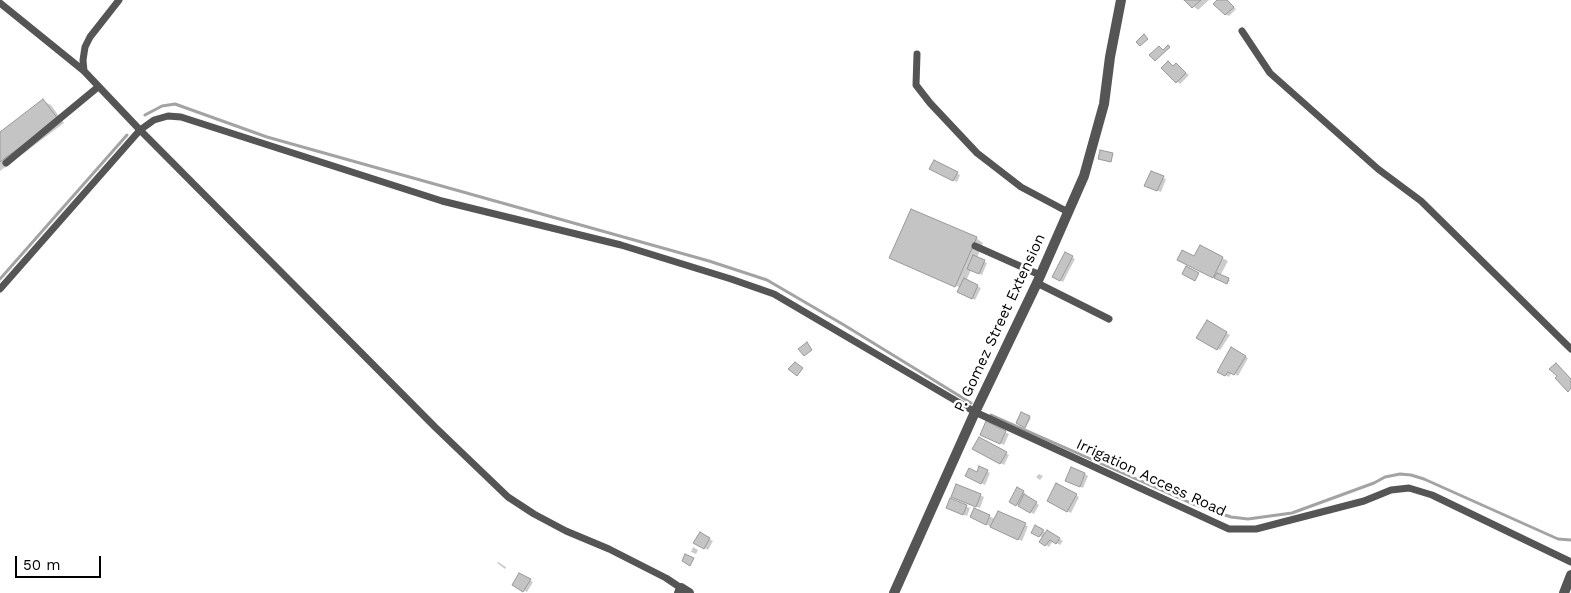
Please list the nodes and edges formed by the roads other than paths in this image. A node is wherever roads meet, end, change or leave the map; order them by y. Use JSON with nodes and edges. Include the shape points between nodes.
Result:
{"nodes":[{"id":1,"x":119,"y":0,"type":"edge"},
{"id":2,"x":1121,"y":0,"type":"edge"},
{"id":3,"x":0,"y":4,"type":"edge"},
{"id":4,"x":1242,"y":31,"type":"dead end"},
{"id":5,"x":917,"y":54,"type":"dead end"},
{"id":6,"x":84,"y":70,"type":"junction"},
{"id":7,"x":98,"y":87,"type":"junction"},
{"id":8,"x":140,"y":130,"type":"junction"},
{"id":9,"x":6,"y":163,"type":"dead end"},
{"id":10,"x":1068,"y":212,"type":"junction"},
{"id":11,"x":975,"y":246,"type":"dead end"},
{"id":12,"x":1039,"y":279,"type":"junction"},
{"id":13,"x":0,"y":289,"type":"edge"},
{"id":14,"x":1109,"y":319,"type":"dead end"},
{"id":15,"x":1571,"y":349,"type":"edge"},
{"id":16,"x":975,"y":412,"type":"junction"},
{"id":17,"x":1571,"y":562,"type":"edge"},
{"id":18,"x":1571,"y":575,"type":"edge"},
{"id":19,"x":683,"y":591,"type":"edge"},
{"id":20,"x":894,"y":593,"type":"edge"},
{"id":21,"x":1564,"y":593,"type":"edge"}],
"edges":[{"from":1,"to":6,"type":"lane","via":[[90,37],[85,47]]},
{"from":2,"to":10,"type":"street","name":"P. Gomez Street Extension","via":[[1104,104],[1090,158]]},
{"from":3,"to":6,"type":"lane"},
{"from":4,"to":15,"type":"lane","via":[[1270,73],[1378,169],[1421,201]]},
{"from":5,"to":10,"type":"lane","via":[[916,85],[977,153],[1021,187]]},
{"from":6,"to":7,"type":"lane"},
{"from":7,"to":8,"type":"lane"},
{"from":7,"to":9,"type":"lane"},
{"from":8,"to":13,"type":"lane","name":"Irrigation Access Road"},
{"from":8,"to":16,"type":"lane","name":"Irrigation Access Road","via":[[154,120],[181,117],[442,201],[621,246],[731,279],[774,294]]},
{"from":8,"to":19,"type":"lane","via":[[508,497],[566,531],[666,578]]},
{"from":10,"to":12,"type":"street","name":"P. Gomez Street Extension"},
{"from":11,"to":12,"type":"lane"},
{"from":12,"to":14,"type":"lane"},
{"from":12,"to":16,"type":"street","name":"P. Gomez Street Extension"},
{"from":16,"to":17,"type":"lane","name":"Irrigation Access Road","via":[[1229,529],[1256,529],[1364,501],[1399,488],[1409,488],[1432,495]]},
{"from":16,"to":20,"type":"street","name":"P. Gomez Street Extension"},
{"from":18,"to":21,"type":"street"}]}
